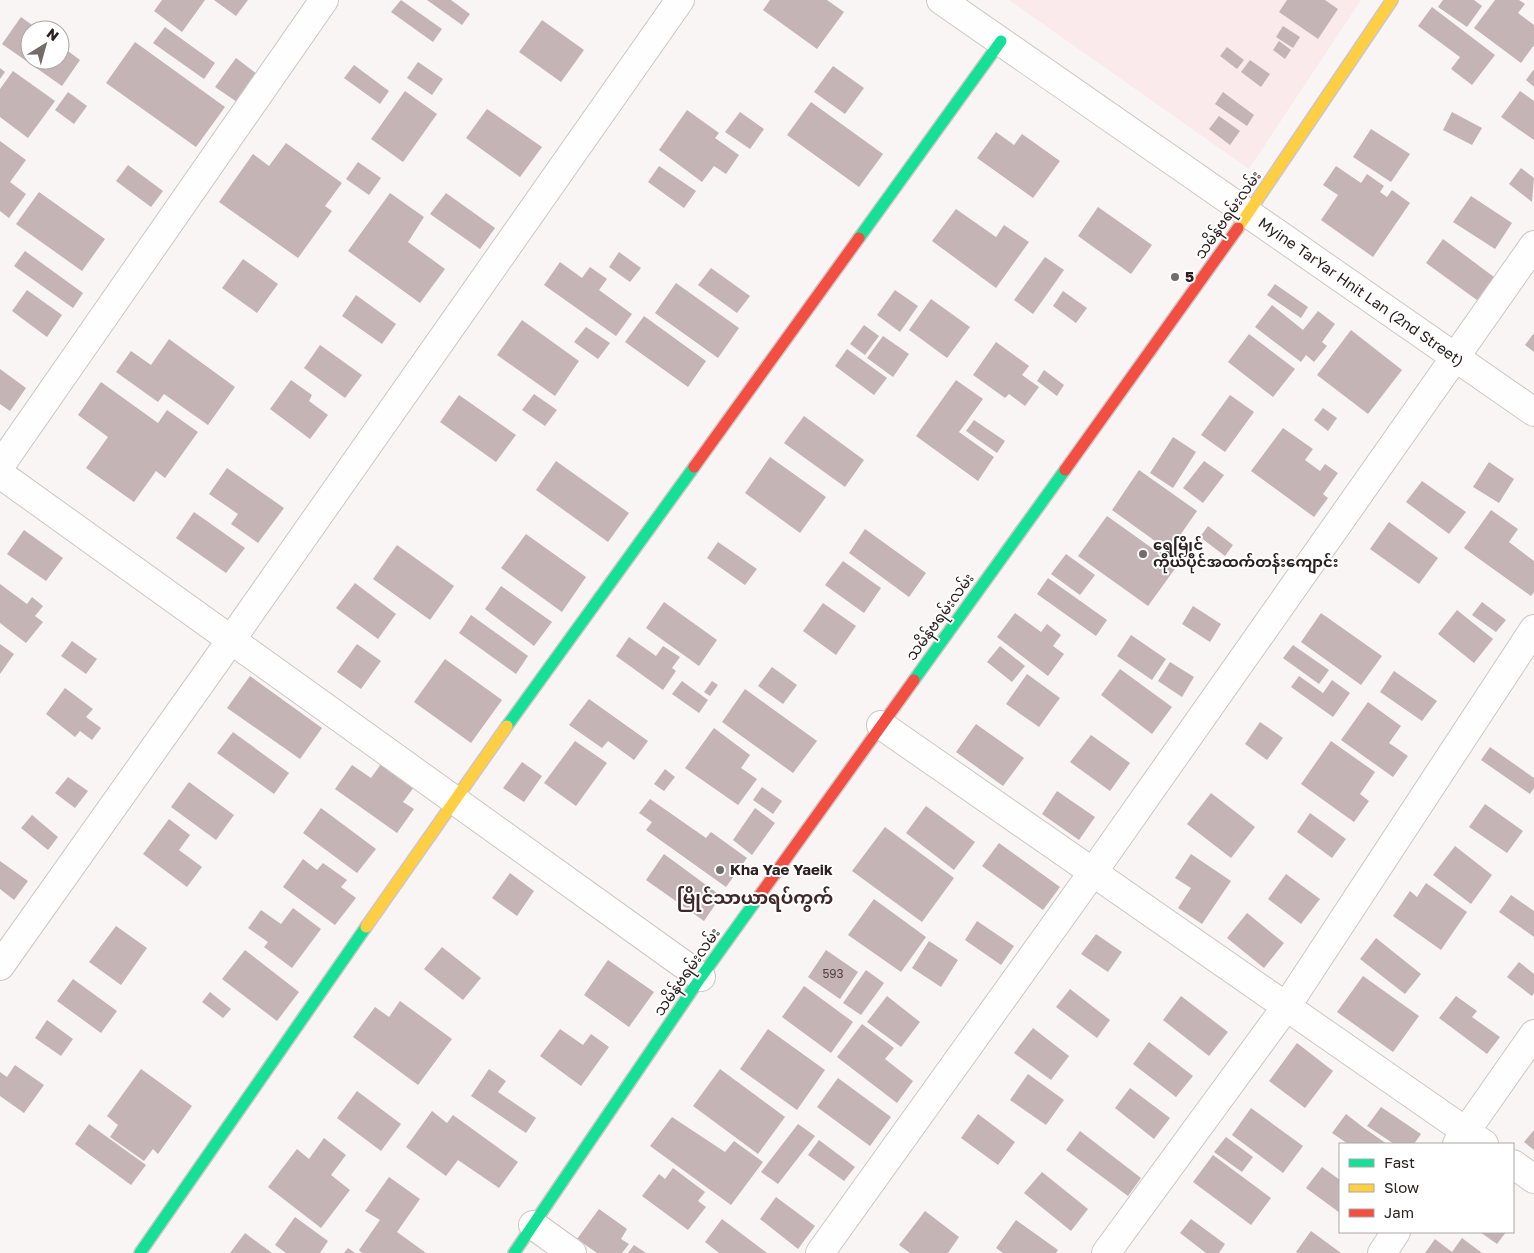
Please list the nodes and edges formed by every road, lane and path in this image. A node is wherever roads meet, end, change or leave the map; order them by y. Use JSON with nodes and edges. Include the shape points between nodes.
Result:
{"nodes":[{"id":1,"x":324,"y":0,"type":"edge"},
{"id":2,"x":680,"y":0,"type":"edge"},
{"id":3,"x":941,"y":0,"type":"edge"},
{"id":4,"x":1392,"y":0,"type":"edge"},
{"id":5,"x":1001,"y":41,"type":"junction"},
{"id":6,"x":1249,"y":213,"type":"junction"},
{"id":7,"x":1534,"y":245,"type":"edge"},
{"id":8,"x":1455,"y":358,"type":"junction"},
{"id":9,"x":1534,"y":412,"type":"edge"},
{"id":10,"x":0,"y":466,"type":"edge"},
{"id":11,"x":0,"y":474,"type":"edge"},
{"id":12,"x":1534,"y":629,"type":"edge"},
{"id":13,"x":231,"y":640,"type":"junction"},
{"id":14,"x":881,"y":724,"type":"junction"},
{"id":15,"x":454,"y":800,"type":"junction"},
{"id":16,"x":1093,"y":872,"type":"junction"},
{"id":17,"x":0,"y":966,"type":"edge"},
{"id":18,"x":701,"y":977,"type":"junction"},
{"id":19,"x":1286,"y":1007,"type":"junction"},
{"id":20,"x":1534,"y":1034,"type":"edge"},
{"id":21,"x":1469,"y":1140,"type":"edge"},
{"id":22,"x":1514,"y":1165,"type":"edge"},
{"id":23,"x":1534,"y":1179,"type":"edge"},
{"id":24,"x":533,"y":1225,"type":"junction"},
{"id":25,"x":1395,"y":1233,"type":"edge"},
{"id":26,"x":140,"y":1253,"type":"edge"},
{"id":27,"x":514,"y":1253,"type":"edge"},
{"id":28,"x":572,"y":1253,"type":"edge"},
{"id":29,"x":820,"y":1253,"type":"edge"},
{"id":30,"x":1106,"y":1253,"type":"edge"},
{"id":31,"x":1382,"y":1253,"type":"edge"}],
"edges":[{"from":1,"to":10,"type":"street"},
{"from":2,"to":13,"type":"street"},
{"from":3,"to":5,"type":"street","name":"Myine TarYar Hnit Lan (2nd Street)"},
{"from":4,"to":6,"type":"street","name":"သမိန်ဗရမ်းလမ်း"},
{"from":5,"to":6,"type":"street","name":"Myine TarYar Hnit Lan (2nd Street)"},
{"from":5,"to":15,"type":"street"},
{"from":6,"to":8,"type":"street","name":"Myine TarYar Hnit Lan (2nd Street)"},
{"from":6,"to":14,"type":"street","name":"သမိန်ဗရမ်းလမ်း"},
{"from":7,"to":8,"type":"street"},
{"from":8,"to":9,"type":"street","name":"Myine TarYar Hnit Lan (2nd Street)"},
{"from":8,"to":16,"type":"street"},
{"from":11,"to":13,"type":"street"},
{"from":12,"to":19,"type":"street"},
{"from":13,"to":15,"type":"street"},
{"from":13,"to":17,"type":"street"},
{"from":14,"to":16,"type":"street"},
{"from":14,"to":18,"type":"street","name":"သမိန်ဗရမ်းလမ်း"},
{"from":15,"to":18,"type":"street"},
{"from":15,"to":26,"type":"street"},
{"from":16,"to":19,"type":"street"},
{"from":16,"to":29,"type":"street"},
{"from":18,"to":24,"type":"street","name":"သမိန်ဗရမ်းလမ်း"},
{"from":19,"to":21,"type":"street"},
{"from":19,"to":30,"type":"street"},
{"from":20,"to":21,"type":"street"},
{"from":22,"to":23,"type":"street"},
{"from":24,"to":27,"type":"street","name":"သမိန်ဗရမ်းလမ်း"},
{"from":24,"to":28,"type":"street"},
{"from":25,"to":31,"type":"street"}]}
